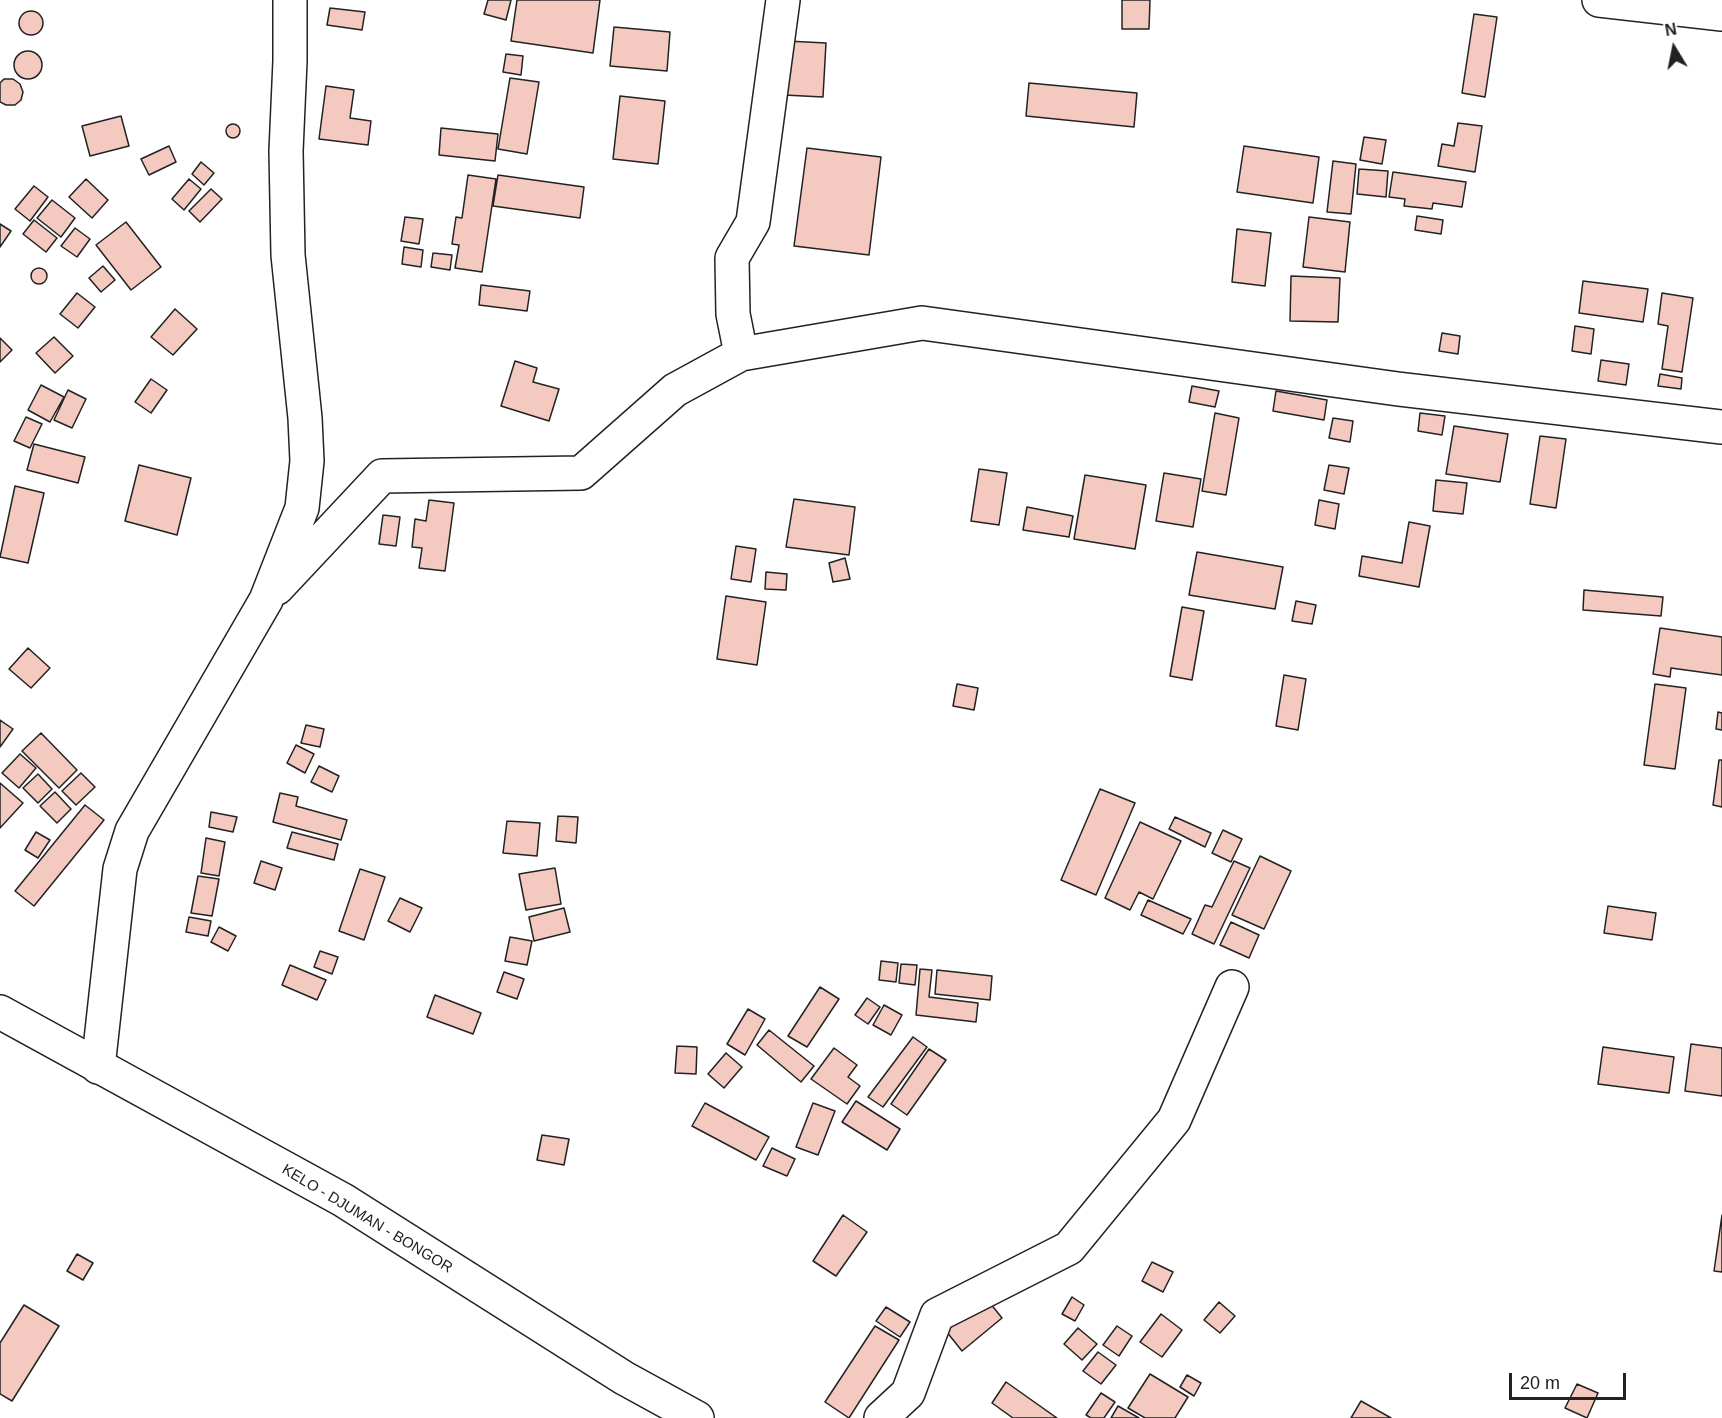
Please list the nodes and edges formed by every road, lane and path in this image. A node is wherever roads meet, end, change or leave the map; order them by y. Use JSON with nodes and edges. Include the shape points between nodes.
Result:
{"nodes":[{"id":1,"x":290,"y":0,"type":"edge"},
{"id":2,"x":783,"y":0,"type":"edge"},
{"id":3,"x":1599,"y":0,"type":"edge"},
{"id":4,"x":1722,"y":14,"type":"edge"},
{"id":5,"x":741,"y":354,"type":"junction"},
{"id":6,"x":1722,"y":427,"type":"edge"},
{"id":7,"x":266,"y":600,"type":"junction"},
{"id":8,"x":1232,"y":987,"type":"dead end"},
{"id":9,"x":0,"y":1012,"type":"edge"},
{"id":10,"x":98,"y":1066,"type":"junction"},
{"id":11,"x":697,"y":1418,"type":"edge"},
{"id":12,"x":882,"y":1418,"type":"edge"}],
"edges":[{"from":1,"to":7,"type":"main road","via":[[288,255],[307,461],[302,508]]},
{"from":2,"to":5,"type":"main road","via":[[753,222],[732,258],[733,314]]},
{"from":3,"to":4,"type":"main road"},
{"from":5,"to":6,"type":"main road","via":[[922,323],[1398,389]]},
{"from":5,"to":7,"type":"main road","via":[[675,390],[581,473],[382,476]]},
{"from":7,"to":10,"type":"main road","via":[[132,831],[120,869]]},
{"from":8,"to":12,"type":"main road","via":[[1174,1120],[1069,1248],[938,1315],[908,1393]]},
{"from":9,"to":10,"type":"main road","name":"KELO - DJUMAN - BONGOR"},
{"from":10,"to":11,"type":"main road","name":"KELO - DJUMAN - BONGOR","via":[[343,1200],[624,1378]]}]}
